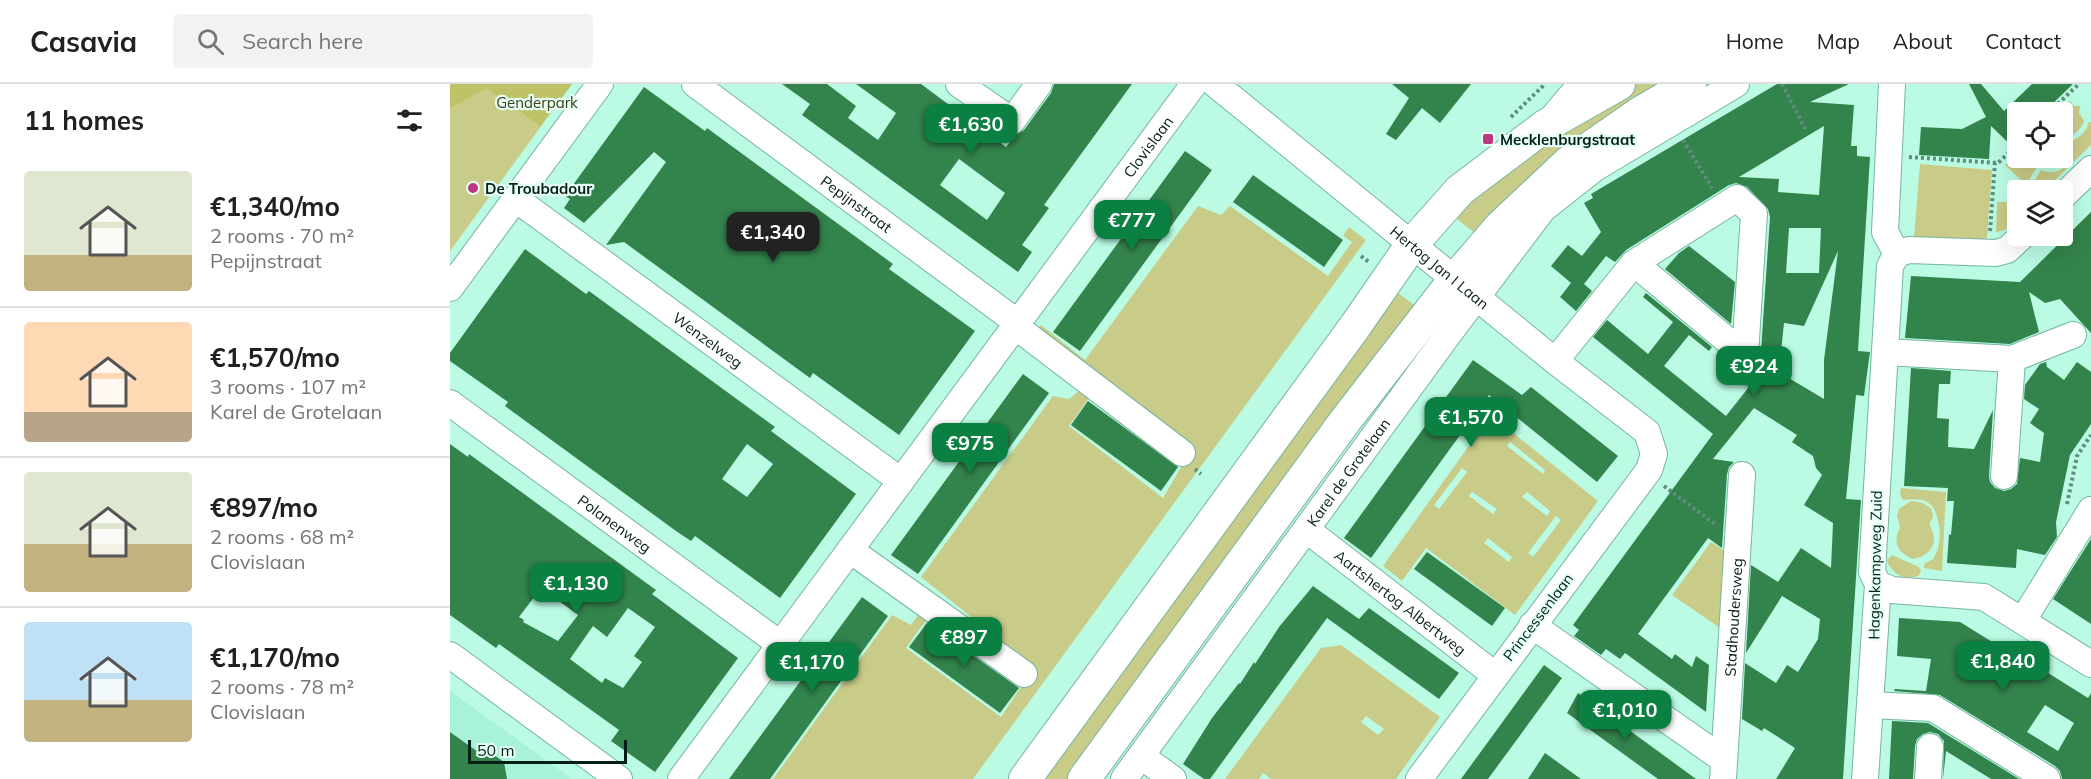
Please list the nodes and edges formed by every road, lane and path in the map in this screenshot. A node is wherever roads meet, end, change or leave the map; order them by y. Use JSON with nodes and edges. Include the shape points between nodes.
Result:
{"nodes":[{"id":1,"x":600,"y":84,"type":"edge"},
{"id":2,"x":695,"y":84,"type":"edge"},
{"id":3,"x":959,"y":84,"type":"edge"},
{"id":4,"x":1039,"y":84,"type":"edge"},
{"id":5,"x":1194,"y":84,"type":"edge"},
{"id":6,"x":1215,"y":84,"type":"edge"},
{"id":7,"x":1581,"y":84,"type":"edge"},
{"id":8,"x":1619,"y":84,"type":"edge"},
{"id":9,"x":1690,"y":84,"type":"edge"},
{"id":10,"x":1736,"y":84,"type":"edge"},
{"id":11,"x":1782,"y":84,"type":"edge"},
{"id":12,"x":1892,"y":84,"type":"edge"},
{"id":13,"x":2079,"y":84,"type":"edge"},
{"id":14,"x":2060,"y":102,"type":"edge"},
{"id":15,"x":1545,"y":126,"type":"junction"},
{"id":16,"x":1807,"y":132,"type":"dead end"},
{"id":17,"x":1681,"y":136,"type":"dead end"},
{"id":18,"x":2007,"y":154,"type":"edge"},
{"id":19,"x":1889,"y":155,"type":"junction"},
{"id":20,"x":1995,"y":163,"type":"junction"},
{"id":21,"x":2091,"y":169,"type":"edge"},
{"id":22,"x":2073,"y":186,"type":"edge"},
{"id":23,"x":516,"y":199,"type":"junction"},
{"id":24,"x":1723,"y":206,"type":"junction"},
{"id":25,"x":1412,"y":244,"type":"junction"},
{"id":26,"x":2011,"y":246,"type":"edge"},
{"id":27,"x":1989,"y":253,"type":"junction"},
{"id":28,"x":1897,"y":254,"type":"junction"},
{"id":29,"x":1361,"y":256,"type":"dead end"},
{"id":30,"x":1370,"y":262,"type":"dead end"},
{"id":31,"x":1634,"y":263,"type":"junction"},
{"id":32,"x":450,"y":288,"type":"edge"},
{"id":33,"x":1466,"y":288,"type":"junction"},
{"id":34,"x":1017,"y":324,"type":"junction"},
{"id":35,"x":2073,"y":335,"type":"dead end"},
{"id":36,"x":1885,"y":351,"type":"junction"},
{"id":37,"x":2012,"y":359,"type":"junction"},
{"id":38,"x":1555,"y":361,"type":"junction"},
{"id":39,"x":450,"y":403,"type":"edge"},
{"id":40,"x":1182,"y":453,"type":"dead end"},
{"id":41,"x":1650,"y":463,"type":"junction"},
{"id":42,"x":1743,"y":475,"type":"dead end"},
{"id":43,"x":2004,"y":476,"type":"dead end"},
{"id":44,"x":901,"y":481,"type":"junction"},
{"id":45,"x":2091,"y":510,"type":"edge"},
{"id":46,"x":1307,"y":530,"type":"junction"},
{"id":47,"x":1738,"y":541,"type":"junction"},
{"id":48,"x":850,"y":550,"type":"junction"},
{"id":49,"x":1878,"y":584,"type":"junction"},
{"id":50,"x":2023,"y":620,"type":"junction"},
{"id":51,"x":1532,"y":625,"type":"junction"},
{"id":52,"x":780,"y":644,"type":"junction"},
{"id":53,"x":450,"y":655,"type":"edge"},
{"id":54,"x":2088,"y":655,"type":"edge"},
{"id":55,"x":1024,"y":674,"type":"dead end"},
{"id":56,"x":1495,"y":675,"type":"junction"},
{"id":57,"x":1870,"y":705,"type":"junction"},
{"id":58,"x":1930,"y":747,"type":"dead end"},
{"id":59,"x":1141,"y":756,"type":"junction"},
{"id":60,"x":1723,"y":769,"type":"edge"},
{"id":61,"x":684,"y":778,"type":"edge"},
{"id":62,"x":620,"y":779,"type":"edge"},
{"id":63,"x":1025,"y":779,"type":"edge"},
{"id":64,"x":1084,"y":779,"type":"edge"},
{"id":65,"x":1124,"y":779,"type":"edge"},
{"id":66,"x":1173,"y":779,"type":"edge"},
{"id":67,"x":1419,"y":779,"type":"edge"},
{"id":68,"x":1865,"y":779,"type":"edge"},
{"id":69,"x":1928,"y":779,"type":"edge"},
{"id":70,"x":2047,"y":779,"type":"edge"}],
"edges":[{"from":1,"to":23,"type":"street"},
{"from":2,"to":34,"type":"street","name":"Pepijnstraat"},
{"from":3,"to":4,"type":"street","via":[[1012,120]]},
{"from":5,"to":34,"type":"street","name":"Clovislaan"},
{"from":6,"to":25,"type":"street","name":"Hertog Jan I Laan"},
{"from":7,"to":15,"type":"street"},
{"from":8,"to":15,"type":"main road"},
{"from":9,"to":33,"type":"main road","name":"Karel de Grotelaan","via":[[1568,163],[1500,227]]},
{"from":10,"to":33,"type":"street","name":"Karel de Grotelaan","via":[[1595,168],[1550,203],[1498,267]]},
{"from":11,"to":16,"type":"path"},
{"from":12,"to":19,"type":"street"},
{"from":13,"to":14,"type":"path"},
{"from":15,"to":25,"type":"main road","via":[[1460,190]]},
{"from":17,"to":24,"type":"path"},
{"from":18,"to":20,"type":"path"},
{"from":19,"to":20,"type":"path"},
{"from":19,"to":28,"type":"street","via":[[1885,232]]},
{"from":20,"to":27,"type":"path"},
{"from":21,"to":22,"type":"street"},
{"from":23,"to":32,"type":"street"},
{"from":23,"to":44,"type":"street","name":"Wenzelweg"},
{"from":24,"to":31,"type":"street"},
{"from":24,"to":31,"type":"street","via":[[1737,198],[1754,214],[1745,355]]},
{"from":25,"to":33,"type":"street","name":"Hertog Jan I Laan"},
{"from":25,"to":63,"type":"main road"},
{"from":26,"to":27,"type":"street"},
{"from":27,"to":28,"type":"street","via":[[1909,250]]},
{"from":28,"to":36,"type":"street","name":"Hagenkampweg Zuid","via":[[1890,266]]},
{"from":29,"to":30,"type":"path"},
{"from":31,"to":38,"type":"street"},
{"from":33,"to":38,"type":"street","name":"Hertog Jan I Laan"},
{"from":33,"to":46,"type":"street","name":"Karel de Grotelaan","via":[[1450,332]]},
{"from":33,"to":64,"type":"main road","name":"Karel de Grotelaan","via":[[1345,420]]},
{"from":34,"to":40,"type":"street"},
{"from":34,"to":44,"type":"street","name":"Clovislaan"},
{"from":35,"to":37,"type":"street"},
{"from":36,"to":37,"type":"street"},
{"from":36,"to":49,"type":"street","name":"Hagenkampweg Zuid","via":[[1872,572]]},
{"from":37,"to":43,"type":"street"},
{"from":38,"to":41,"type":"street","name":"Hertog Jan I Laan","via":[[1647,432]]},
{"from":39,"to":52,"type":"street","name":"Polanenweg"},
{"from":41,"to":47,"type":"path"},
{"from":41,"to":51,"type":"street","name":"Princessenlaan"},
{"from":42,"to":47,"type":"street","name":"Stadhoudersweg"},
{"from":44,"to":48,"type":"street","name":"Clovislaan"},
{"from":45,"to":50,"type":"street"},
{"from":46,"to":56,"type":"street","name":"Aartshertog Albertweg"},
{"from":46,"to":59,"type":"street","name":"Karel de Grotelaan"},
{"from":47,"to":60,"type":"street","name":"Stadhoudersweg"},
{"from":48,"to":52,"type":"street","name":"Clovislaan"},
{"from":48,"to":55,"type":"street"},
{"from":49,"to":50,"type":"street","via":[[1892,590],[1984,597]]},
{"from":49,"to":57,"type":"street","name":"Hagenkampweg Zuid"},
{"from":50,"to":54,"type":"street"},
{"from":51,"to":56,"type":"street","name":"Princessenlaan"},
{"from":51,"to":60,"type":"street","name":"Stadhoudersweg"},
{"from":52,"to":61,"type":"street","name":"Clovislaan"},
{"from":53,"to":62,"type":"street"},
{"from":56,"to":67,"type":"street","name":"Princessenlaan"},
{"from":57,"to":68,"type":"street","name":"Hagenkampweg Zuid"},
{"from":57,"to":70,"type":"street","via":[[1933,708]]},
{"from":58,"to":69,"type":"street"},
{"from":59,"to":65,"type":"street","name":"Karel de Grotelaan"},
{"from":59,"to":66,"type":"street"}]}
